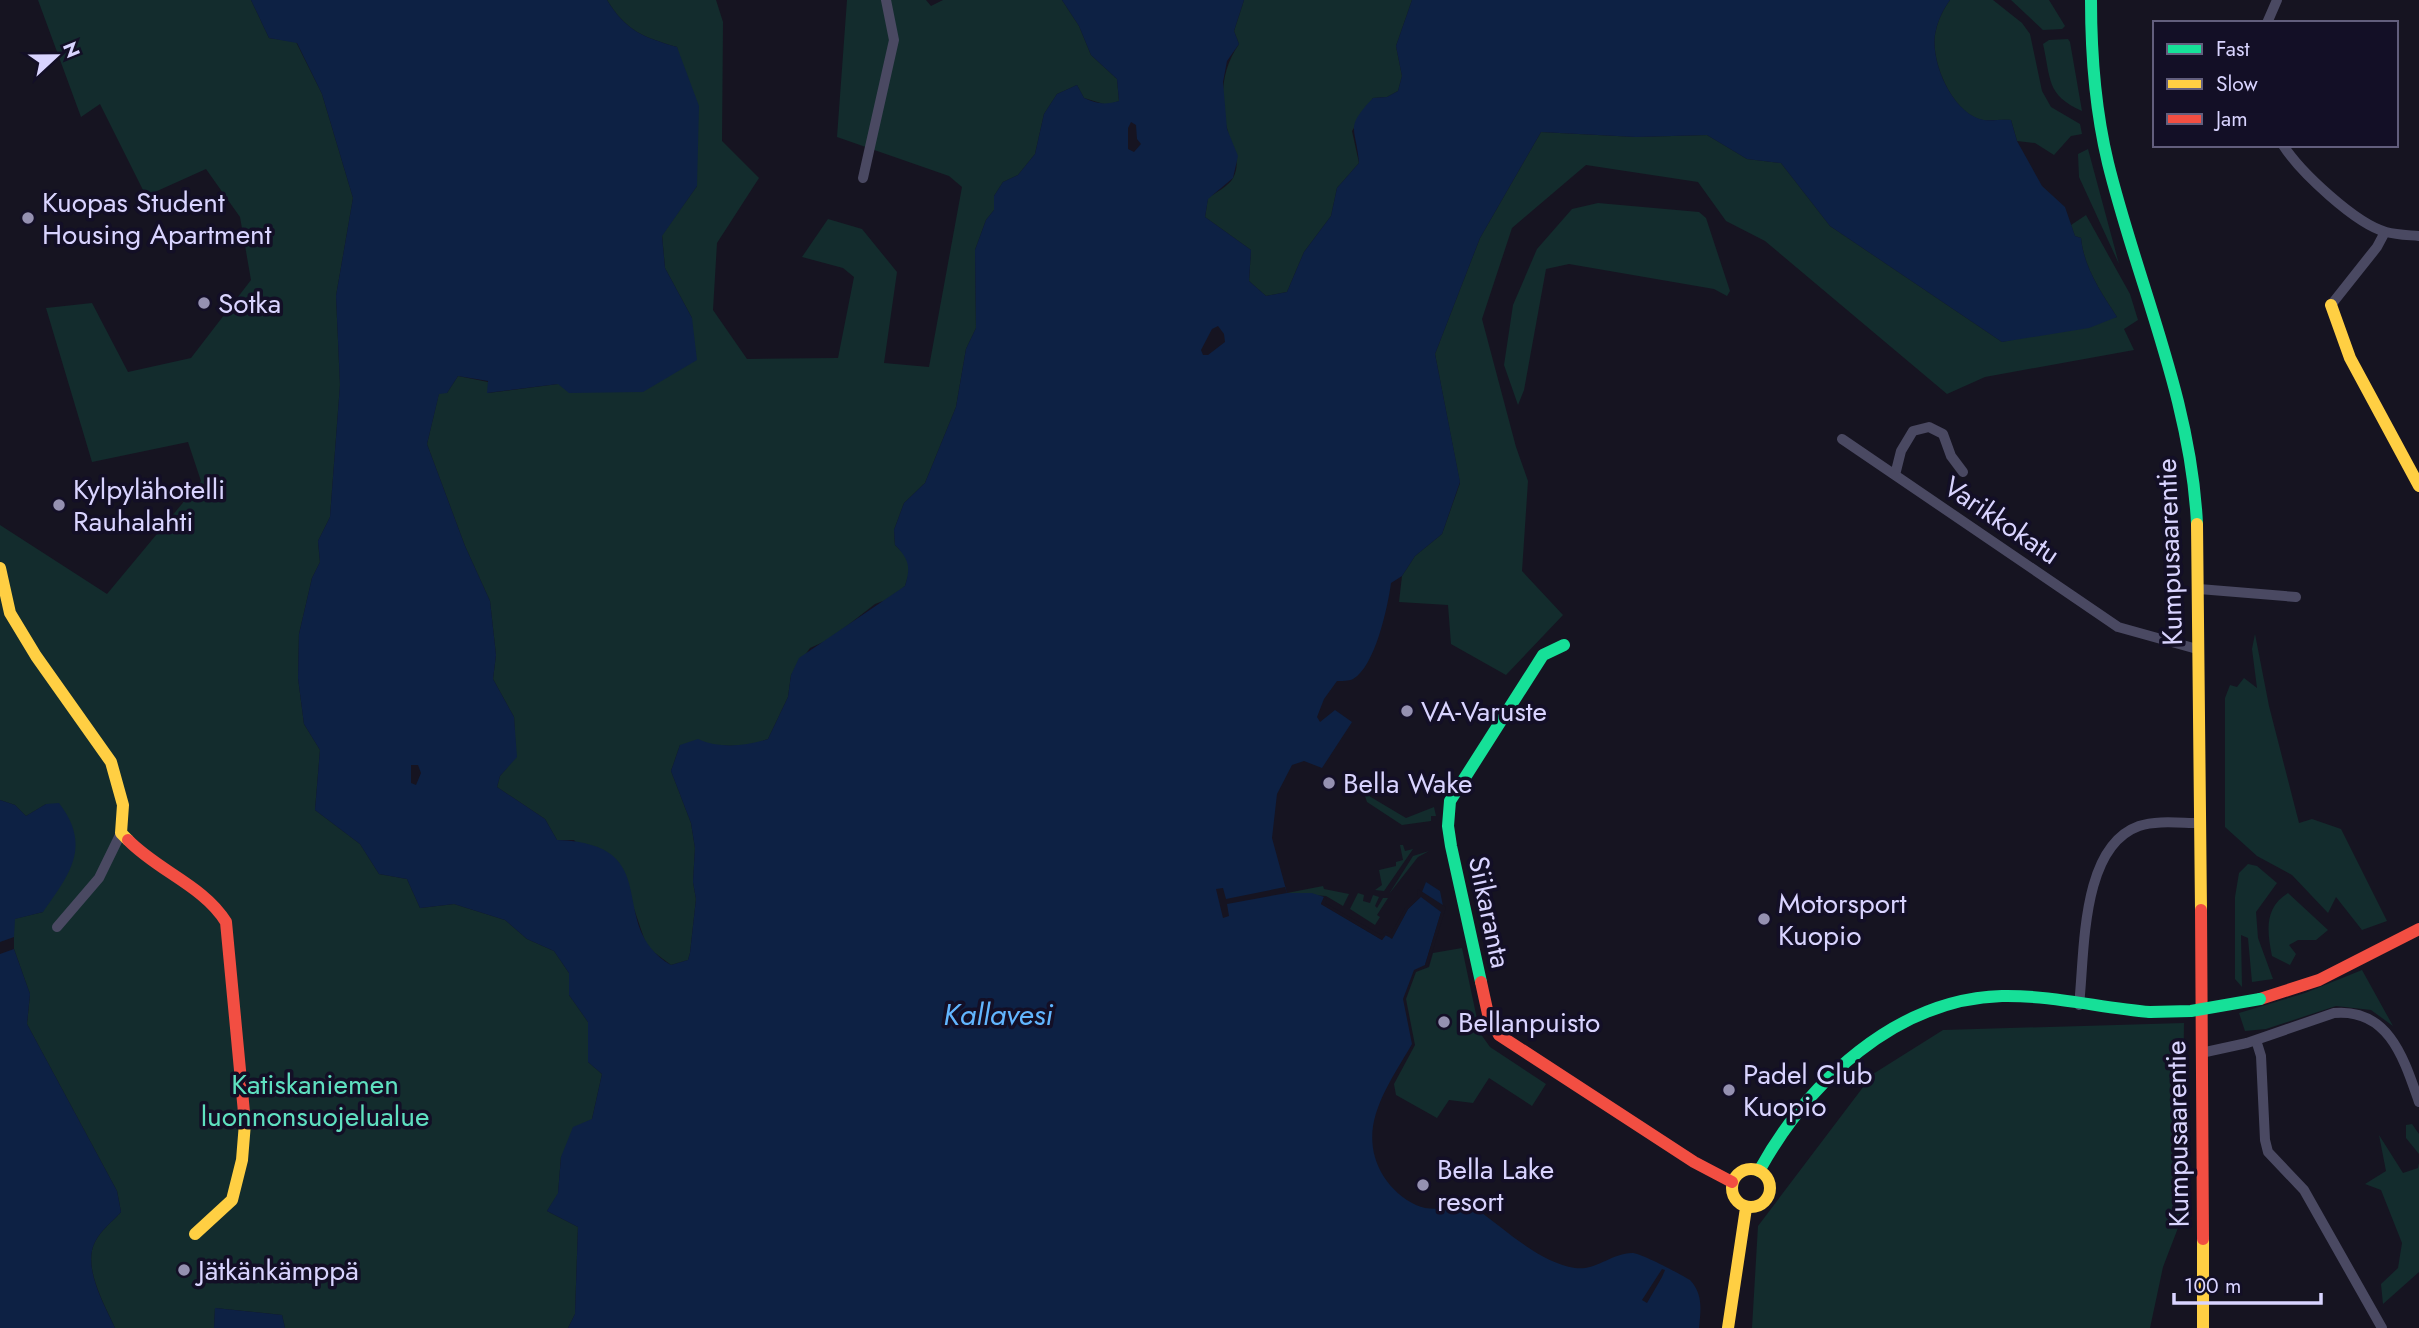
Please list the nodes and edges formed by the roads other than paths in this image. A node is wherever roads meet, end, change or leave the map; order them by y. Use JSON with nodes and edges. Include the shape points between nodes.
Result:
{"nodes":[{"id":1,"x":886,"y":0,"type":"edge"},
{"id":2,"x":2091,"y":0,"type":"edge"},
{"id":3,"x":2277,"y":0,"type":"edge"},
{"id":4,"x":2268,"y":21,"type":"edge"},
{"id":5,"x":2285,"y":147,"type":"edge"},
{"id":6,"x":863,"y":178,"type":"dead end"},
{"id":7,"x":2385,"y":232,"type":"junction"},
{"id":8,"x":2419,"y":236,"type":"edge"},
{"id":9,"x":2331,"y":305,"type":"joint"},
{"id":10,"x":1842,"y":439,"type":"dead end"},
{"id":11,"x":1963,"y":472,"type":"dead end"},
{"id":12,"x":1895,"y":475,"type":"junction"},
{"id":13,"x":2419,"y":486,"type":"edge"},
{"id":14,"x":0,"y":568,"type":"edge"},
{"id":15,"x":2199,"y":589,"type":"junction"},
{"id":16,"x":2296,"y":597,"type":"dead end"},
{"id":17,"x":1564,"y":645,"type":"dead end"},
{"id":18,"x":2197,"y":649,"type":"junction"},
{"id":19,"x":2199,"y":823,"type":"junction"},
{"id":20,"x":121,"y":833,"type":"junction"},
{"id":21,"x":57,"y":927,"type":"dead end"},
{"id":22,"x":2419,"y":929,"type":"edge"},
{"id":23,"x":2079,"y":1005,"type":"junction"},
{"id":24,"x":2256,"y":1040,"type":"junction"},
{"id":25,"x":2201,"y":1053,"type":"junction"},
{"id":26,"x":2419,"y":1101,"type":"edge"},
{"id":27,"x":1759,"y":1171,"type":"junction"},
{"id":28,"x":1732,"y":1182,"type":"junction"},
{"id":29,"x":1746,"y":1208,"type":"junction"},
{"id":30,"x":195,"y":1234,"type":"dead end"},
{"id":31,"x":1728,"y":1328,"type":"edge"},
{"id":32,"x":2203,"y":1328,"type":"edge"},
{"id":33,"x":2382,"y":1328,"type":"edge"}],
"edges":[{"from":1,"to":6,"type":"street","via":[[894,40]]},
{"from":2,"to":15,"type":"street","name":"Kumpusaarentie","via":[[2089,41],[2097,116],[2190,444]]},
{"from":3,"to":4,"type":"street"},
{"from":5,"to":7,"type":"street","via":[[2320,190]]},
{"from":7,"to":8,"type":"street"},
{"from":7,"to":9,"type":"street"},
{"from":9,"to":13,"type":"street","via":[[2350,358]]},
{"from":10,"to":12,"type":"street"},
{"from":11,"to":12,"type":"street","name":"Varikkokatu","via":[[1951,456],[1944,434],[1929,426],[1913,431],[1901,451]]},
{"from":12,"to":18,"type":"street","name":"Varikkokatu","via":[[2118,626]]},
{"from":14,"to":20,"type":"street","via":[[10,612],[111,762],[123,805]]},
{"from":15,"to":16,"type":"street"},
{"from":15,"to":18,"type":"street","name":"Kumpusaarentie"},
{"from":17,"to":28,"type":"street","name":"Siikaranta","via":[[1543,655],[1450,801],[1451,846],[1488,1014],[1499,1035]]},
{"from":18,"to":19,"type":"street","name":"Kumpusaarentie"},
{"from":19,"to":23,"type":"street","via":[[2140,826],[2106,852],[2092,890]]},
{"from":19,"to":25,"type":"street","name":"Kumpusaarentie"},
{"from":20,"to":21,"type":"street","via":[[99,878]]},
{"from":20,"to":30,"type":"street","via":[[145,858],[215,904],[226,922],[246,1122],[232,1200]]},
{"from":22,"to":23,"type":"street","bridge":true,"via":[[2319,980],[2260,999],[2191,1011]]},
{"from":23,"to":27,"type":"street","via":[[2004,996],[1961,999],[1880,1032],[1853,1053],[1798,1114]]},
{"from":24,"to":25,"type":"street"},
{"from":24,"to":26,"type":"street","via":[[2334,1013],[2369,1018],[2385,1029],[2398,1048]]},
{"from":24,"to":33,"type":"street","via":[[2268,1152],[2304,1190]]},
{"from":25,"to":32,"type":"street","name":"Kumpusaarentie"},
{"from":27,"to":28,"type":"street","via":[[1742,1171]]},
{"from":27,"to":29,"type":"street","via":[[1768,1178],[1770,1192],[1762,1204]]},
{"from":28,"to":29,"type":"street","via":[[1734,1197]]},
{"from":29,"to":31,"type":"street"}]}
